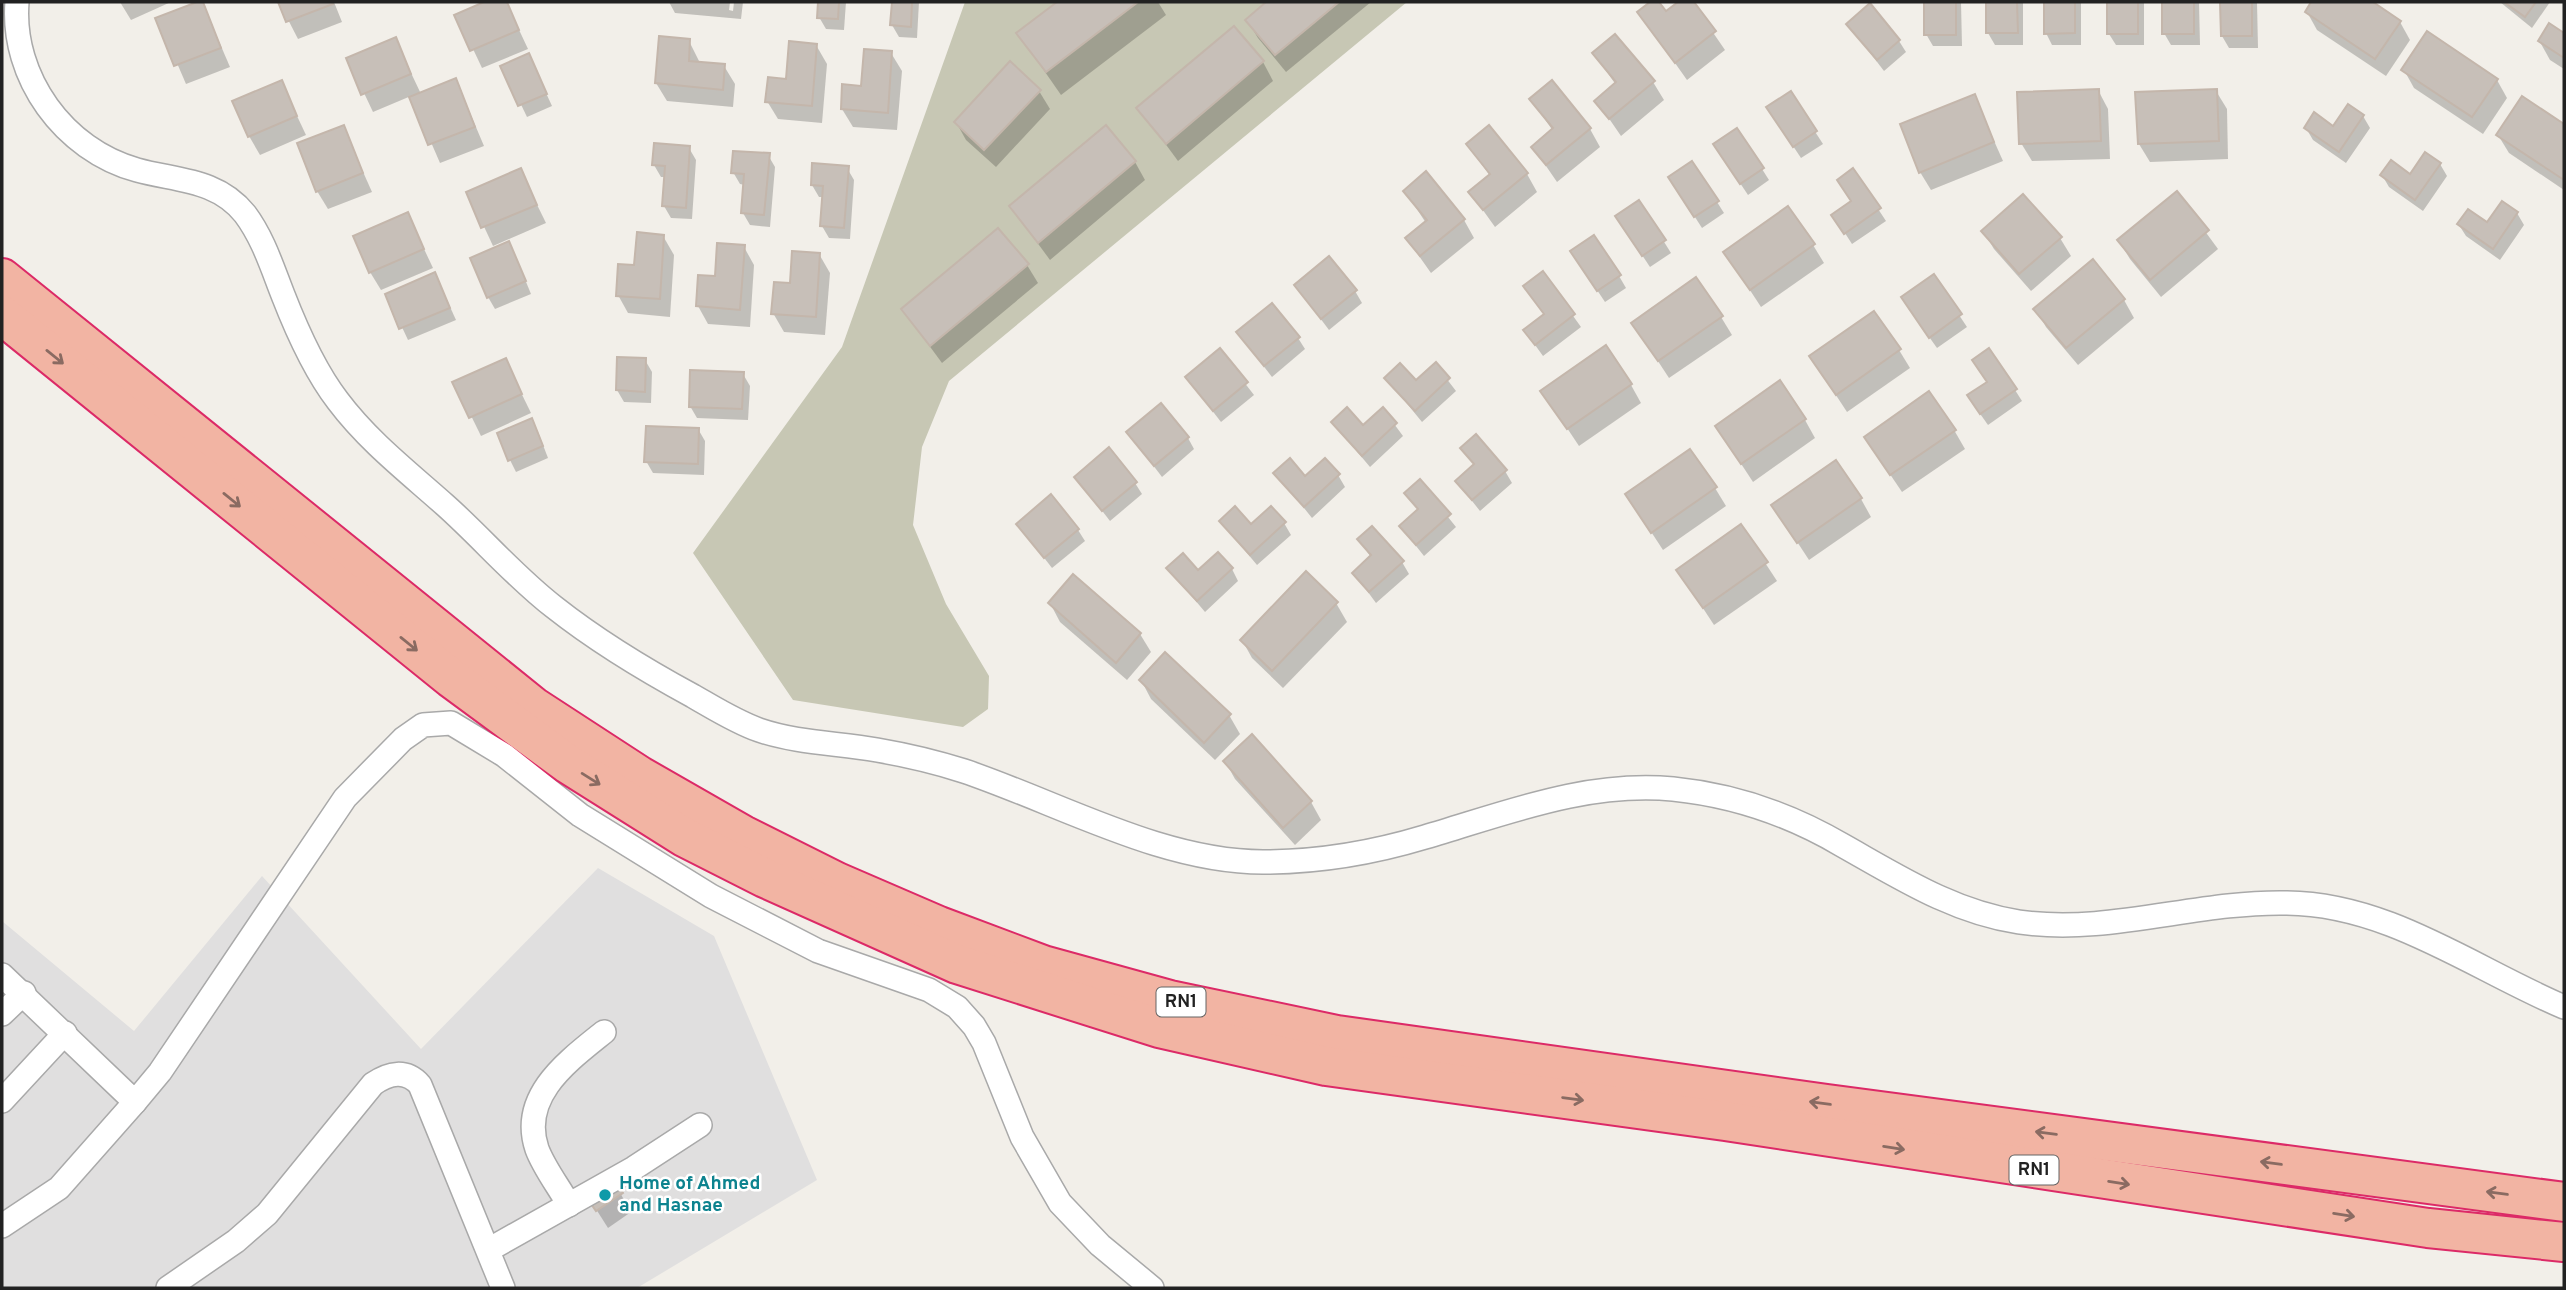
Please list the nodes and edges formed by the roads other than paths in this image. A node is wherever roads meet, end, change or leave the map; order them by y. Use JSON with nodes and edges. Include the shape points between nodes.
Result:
{"nodes":[{"id":1,"x":17,"y":2,"type":"edge"},
{"id":2,"x":2,"y":278,"type":"edge"},
{"id":3,"x":2,"y":315,"type":"edge"},
{"id":4,"x":2,"y":975,"type":"edge"},
{"id":5,"x":23,"y":993,"type":"junction"},
{"id":6,"x":2564,"y":1007,"type":"edge"},
{"id":7,"x":2,"y":1014,"type":"edge"},
{"id":8,"x":604,"y":1032,"type":"dead end"},
{"id":9,"x":65,"y":1033,"type":"junction"},
{"id":10,"x":2,"y":1101,"type":"edge"},
{"id":11,"x":135,"y":1102,"type":"junction"},
{"id":12,"x":700,"y":1125,"type":"dead end"},
{"id":13,"x":2564,"y":1202,"type":"edge"},
{"id":14,"x":569,"y":1205,"type":"junction"},
{"id":15,"x":2,"y":1226,"type":"edge"},
{"id":16,"x":2564,"y":1242,"type":"edge"},
{"id":17,"x":490,"y":1250,"type":"junction"},
{"id":18,"x":168,"y":1288,"type":"edge"},
{"id":19,"x":503,"y":1288,"type":"edge"},
{"id":20,"x":1152,"y":1288,"type":"edge"}],
"edges":[{"from":1,"to":6,"type":"street","via":[[18,42],[29,74],[59,123],[130,169],[186,178],[213,188],[236,204],[266,249],[290,314],[316,365],[336,399],[371,439],[553,607],[645,670],[749,726],[782,737],[877,750],[957,768],[1176,850],[1254,862],[1340,858],[1562,796],[1602,790],[1680,790],[1756,806],[1840,843],[1920,891],[2010,920],[2055,926],[2104,923],[2295,902],[2359,913],[2400,926]]},
{"from":13,"to":2,"type":"highway","number":"RN1","one_way":true,"via":[[1337,1035],[1170,1000],[1043,965],[939,926],[755,841],[640,776],[534,707]]},
{"from":3,"to":16,"type":"highway","number":"RN1","one_way":true,"via":[[451,678],[568,764],[684,837],[957,964],[1158,1028],[1326,1066],[1725,1121],[2428,1228]]},
{"from":4,"to":5,"type":"street"},
{"from":5,"to":7,"type":"street"},
{"from":5,"to":9,"type":"street"},
{"from":8,"to":14,"type":"street","via":[[552,1078],[533,1118],[538,1151]]},
{"from":9,"to":10,"type":"street"},
{"from":9,"to":11,"type":"street"},
{"from":11,"to":15,"type":"street","via":[[59,1188]]},
{"from":11,"to":20,"type":"street","via":[[160,1072],[345,798],[413,732],[430,723],[452,723],[504,755],[580,815],[711,896],[818,951],[929,990],[957,1007],[984,1043],[1022,1137],[1060,1203],[1100,1245]]},
{"from":12,"to":14,"type":"street"},
{"from":14,"to":17,"type":"street"},
{"from":17,"to":18,"type":"street","via":[[420,1085],[413,1077],[393,1074],[373,1084],[267,1214]]},
{"from":17,"to":19,"type":"street"}]}
